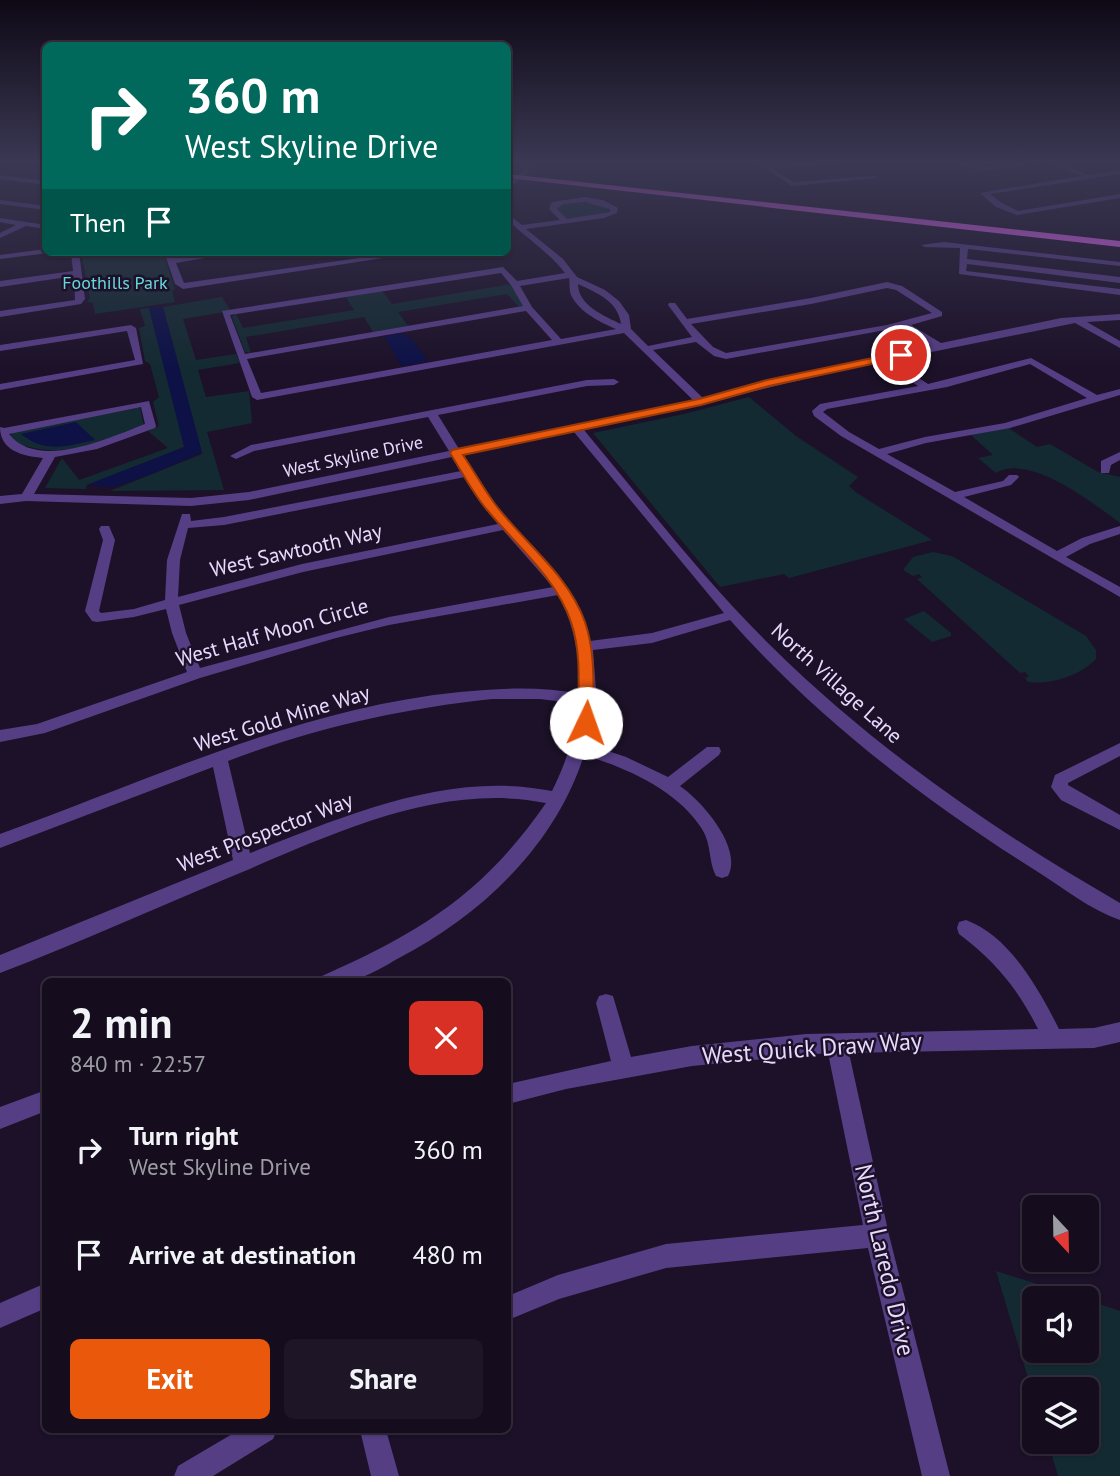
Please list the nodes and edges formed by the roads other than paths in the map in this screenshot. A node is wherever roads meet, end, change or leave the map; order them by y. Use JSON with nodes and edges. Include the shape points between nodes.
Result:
{"nodes":[{"id":1,"x":522,"y":230,"type":"edge"},
{"id":2,"x":994,"y":230,"type":"edge"},
{"id":3,"x":5,"y":241,"type":"edge"},
{"id":4,"x":1120,"y":244,"type":"edge"},
{"id":5,"x":925,"y":245,"type":"dead end"},
{"id":6,"x":964,"y":247,"type":"junction"},
{"id":7,"x":42,"y":252,"type":"edge"},
{"id":8,"x":14,"y":256,"type":"junction"},
{"id":9,"x":76,"y":256,"type":"edge"},
{"id":10,"x":390,"y":256,"type":"edge"},
{"id":11,"x":0,"y":257,"type":"edge"},
{"id":12,"x":169,"y":257,"type":"edge"},
{"id":13,"x":962,"y":261,"type":"junction"},
{"id":14,"x":1120,"y":264,"type":"edge"},
{"id":15,"x":78,"y":273,"type":"junction"},
{"id":16,"x":573,"y":277,"type":"junction"},
{"id":17,"x":1120,"y":280,"type":"edge"},
{"id":18,"x":0,"y":284,"type":"edge"},
{"id":19,"x":515,"y":284,"type":"junction"},
{"id":20,"x":1120,"y":292,"type":"edge"},
{"id":21,"x":672,"y":305,"type":"dead end"},
{"id":22,"x":528,"y":308,"type":"junction"},
{"id":23,"x":0,"y":314,"type":"edge"},
{"id":24,"x":1120,"y":317,"type":"edge"},
{"id":25,"x":1077,"y":320,"type":"junction"},
{"id":26,"x":685,"y":321,"type":"junction"},
{"id":27,"x":903,"y":324,"type":"junction"},
{"id":28,"x":626,"y":330,"type":"junction"},
{"id":29,"x":700,"y":338,"type":"junction"},
{"id":30,"x":559,"y":342,"type":"junction"},
{"id":31,"x":1120,"y":345,"type":"edge"},
{"id":32,"x":0,"y":348,"type":"edge"},
{"id":33,"x":940,"y":348,"type":"junction"},
{"id":34,"x":646,"y":349,"type":"junction"},
{"id":35,"x":242,"y":357,"type":"junction"},
{"id":36,"x":885,"y":359,"type":"junction"},
{"id":37,"x":614,"y":382,"type":"dead end"},
{"id":38,"x":0,"y":387,"type":"edge"},
{"id":39,"x":927,"y":388,"type":"junction"},
{"id":40,"x":1120,"y":392,"type":"edge"},
{"id":41,"x":1094,"y":398,"type":"junction"},
{"id":42,"x":701,"y":402,"type":"junction"},
{"id":43,"x":430,"y":413,"type":"junction"},
{"id":44,"x":577,"y":428,"type":"junction"},
{"id":45,"x":0,"y":431,"type":"edge"},
{"id":46,"x":456,"y":453,"type":"junction"},
{"id":47,"x":877,"y":453,"type":"junction"},
{"id":48,"x":51,"y":454,"type":"junction"},
{"id":49,"x":236,"y":456,"type":"dead end"},
{"id":50,"x":1120,"y":456,"type":"edge"},
{"id":51,"x":1105,"y":471,"type":"dead end"},
{"id":52,"x":469,"y":473,"type":"junction"},
{"id":53,"x":1013,"y":477,"type":"dead end"},
{"id":54,"x":26,"y":497,"type":"junction"},
{"id":55,"x":951,"y":497,"type":"junction"},
{"id":56,"x":0,"y":499,"type":"edge"},
{"id":57,"x":191,"y":502,"type":"junction"},
{"id":58,"x":183,"y":525,"type":"junction"},
{"id":59,"x":506,"y":526,"type":"junction"},
{"id":60,"x":105,"y":529,"type":"dead end"},
{"id":61,"x":1120,"y":530,"type":"edge"},
{"id":62,"x":1056,"y":557,"type":"junction"},
{"id":63,"x":562,"y":590,"type":"junction"},
{"id":64,"x":1120,"y":593,"type":"edge"},
{"id":65,"x":171,"y":602,"type":"junction"},
{"id":66,"x":733,"y":615,"type":"junction"},
{"id":67,"x":584,"y":646,"type":"junction"},
{"id":68,"x":195,"y":674,"type":"junction"},
{"id":69,"x":587,"y":699,"type":"junction"},
{"id":70,"x":0,"y":736,"type":"edge"},
{"id":71,"x":580,"y":748,"type":"junction"},
{"id":72,"x":1120,"y":749,"type":"edge"},
{"id":73,"x":713,"y":751,"type":"dead end"},
{"id":74,"x":219,"y":759,"type":"junction"},
{"id":75,"x":668,"y":786,"type":"junction"},
{"id":76,"x":558,"y":799,"type":"junction"},
{"id":77,"x":1120,"y":823,"type":"edge"},
{"id":78,"x":0,"y":841,"type":"edge"},
{"id":79,"x":243,"y":863,"type":"junction"},
{"id":80,"x":722,"y":871,"type":"dead end"},
{"id":81,"x":1120,"y":912,"type":"edge"},
{"id":82,"x":966,"y":928,"type":"dead end"},
{"id":83,"x":0,"y":964,"type":"edge"},
{"id":84,"x":337,"y":978,"type":"edge"},
{"id":85,"x":606,"y":1003,"type":"dead end"},
{"id":86,"x":1120,"y":1032,"type":"edge"},
{"id":87,"x":1053,"y":1039,"type":"junction"},
{"id":88,"x":836,"y":1042,"type":"junction"},
{"id":89,"x":622,"y":1068,"type":"junction"},
{"id":90,"x":511,"y":1093,"type":"edge"},
{"id":91,"x":42,"y":1102,"type":"edge"},
{"id":92,"x":0,"y":1118,"type":"edge"},
{"id":93,"x":877,"y":1235,"type":"junction"},
{"id":94,"x":42,"y":1297,"type":"edge"},
{"id":95,"x":511,"y":1307,"type":"edge"},
{"id":96,"x":0,"y":1316,"type":"edge"},
{"id":97,"x":259,"y":1433,"type":"edge"},
{"id":98,"x":374,"y":1433,"type":"edge"},
{"id":99,"x":188,"y":1476,"type":"edge"},
{"id":100,"x":385,"y":1476,"type":"edge"},
{"id":101,"x":936,"y":1476,"type":"edge"}],
"edges":[{"from":1,"to":16,"type":"street"},
{"from":2,"to":4,"type":"main road"},
{"from":3,"to":8,"type":"street"},
{"from":5,"to":6,"type":"street"},
{"from":6,"to":13,"type":"street"},
{"from":6,"to":14,"type":"street"},
{"from":7,"to":8,"type":"street"},
{"from":8,"to":11,"type":"street"},
{"from":9,"to":15,"type":"street"},
{"from":10,"to":12,"type":"street","via":[[183,286]]},
{"from":13,"to":17,"type":"street"},
{"from":13,"to":20,"type":"street","via":[[966,273]]},
{"from":15,"to":18,"type":"street"},
{"from":15,"to":23,"type":"street","via":[[78,302]]},
{"from":16,"to":19,"type":"street"},
{"from":16,"to":28,"type":"street","via":[[616,303]]},
{"from":16,"to":28,"type":"street","via":[[573,290],[583,306]]},
{"from":19,"to":22,"type":"street"},
{"from":19,"to":35,"type":"street","via":[[503,270],[225,313]]},
{"from":21,"to":26,"type":"street"},
{"from":22,"to":30,"type":"street"},
{"from":22,"to":35,"type":"street"},
{"from":24,"to":25,"type":"street","name":"West Skyline Drive"},
{"from":25,"to":31,"type":"street"},
{"from":25,"to":33,"type":"street","name":"West Skyline Drive"},
{"from":26,"to":27,"type":"street","via":[[893,286],[939,314]]},
{"from":26,"to":29,"type":"street"},
{"from":27,"to":29,"type":"street","via":[[722,356]]},
{"from":27,"to":33,"type":"street"},
{"from":28,"to":30,"type":"street"},
{"from":28,"to":34,"type":"street"},
{"from":29,"to":34,"type":"street"},
{"from":30,"to":35,"type":"street","via":[[257,397]]},
{"from":32,"to":38,"type":"street","via":[[131,328],[140,362]]},
{"from":33,"to":36,"type":"street","name":"West Skyline Drive"},
{"from":34,"to":42,"type":"street"},
{"from":36,"to":39,"type":"street"},
{"from":36,"to":42,"type":"street","name":"West Skyline Drive"},
{"from":37,"to":43,"type":"street"},
{"from":39,"to":41,"type":"street","via":[[1031,361]]},
{"from":39,"to":47,"type":"street","via":[[817,411]]},
{"from":40,"to":41,"type":"street"},
{"from":41,"to":47,"type":"street","via":[[1006,426]]},
{"from":42,"to":44,"type":"street","name":"West Skyline Drive"},
{"from":43,"to":46,"type":"street"},
{"from":43,"to":49,"type":"street","via":[[251,448]]},
{"from":44,"to":46,"type":"street","name":"West Skyline Drive"},
{"from":44,"to":66,"type":"street","name":"North Village Lane"},
{"from":45,"to":48,"type":"street","via":[[11,446],[28,453]]},
{"from":45,"to":48,"type":"street","via":[[145,403],[151,426],[87,449]]},
{"from":46,"to":52,"type":"street"},
{"from":46,"to":57,"type":"street","name":"West Skyline Drive","via":[[249,496]]},
{"from":47,"to":55,"type":"street"},
{"from":48,"to":54,"type":"street"},
{"from":50,"to":51,"type":"street","via":[[1105,463]]},
{"from":52,"to":58,"type":"street"},
{"from":52,"to":59,"type":"street"},
{"from":53,"to":55,"type":"street","via":[[1007,483]]},
{"from":54,"to":56,"type":"street","name":"West Skyline Drive"},
{"from":54,"to":57,"type":"street","name":"West Skyline Drive"},
{"from":55,"to":62,"type":"street"},
{"from":57,"to":58,"type":"street"},
{"from":58,"to":65,"type":"street","via":[[170,570]]},
{"from":59,"to":63,"type":"street"},
{"from":59,"to":65,"type":"street","name":"West Sawtooth Way","via":[[302,568]]},
{"from":60,"to":65,"type":"street","name":"West Sawtooth Way","via":[[108,540],[92,611],[97,618]]},
{"from":61,"to":62,"type":"street"},
{"from":62,"to":64,"type":"street"},
{"from":63,"to":67,"type":"street"},
{"from":63,"to":68,"type":"street","name":"West Half Moon Circle","via":[[389,621]]},
{"from":65,"to":68,"type":"street"},
{"from":66,"to":67,"type":"street","via":[[652,638]]},
{"from":66,"to":81,"type":"street","name":"North Village Lane","via":[[797,680],[901,766],[1014,846]]},
{"from":67,"to":69,"type":"street"},
{"from":68,"to":70,"type":"street","name":"West Half Moon Circle","via":[[39,729]]},
{"from":69,"to":71,"type":"street"},
{"from":69,"to":74,"type":"street","name":"West Gold Mine Way","via":[[509,693],[440,697],[351,716]]},
{"from":71,"to":75,"type":"street","via":[[640,769]]},
{"from":71,"to":76,"type":"street"},
{"from":72,"to":77,"type":"street","via":[[1060,779],[1059,787]]},
{"from":73,"to":75,"type":"street"},
{"from":74,"to":78,"type":"street","name":"West Gold Mine Way"},
{"from":74,"to":79,"type":"street"},
{"from":75,"to":80,"type":"street","via":[[708,825],[719,846]]},
{"from":76,"to":79,"type":"street","name":"West Prospector Way","via":[[502,791],[432,800],[362,819]]},
{"from":76,"to":84,"type":"street","via":[[525,847],[471,901],[403,947]]},
{"from":79,"to":83,"type":"street","name":"West Prospector Way"},
{"from":82,"to":87,"type":"street","via":[[998,951],[1018,973]]},
{"from":85,"to":89,"type":"street"},
{"from":86,"to":87,"type":"street","name":"West Quick Draw Way"},
{"from":87,"to":88,"type":"street","name":"West Quick Draw Way"},
{"from":88,"to":89,"type":"street","name":"West Quick Draw Way","via":[[754,1048]]},
{"from":88,"to":93,"type":"street","name":"North Laredo Drive"},
{"from":89,"to":90,"type":"street","name":"West Quick Draw Way"},
{"from":91,"to":92,"type":"street"},
{"from":93,"to":95,"type":"street","via":[[666,1256],[558,1287]]},
{"from":93,"to":101,"type":"street","name":"North Laredo Drive"},
{"from":94,"to":96,"type":"street"},
{"from":97,"to":99,"type":"street"},
{"from":98,"to":100,"type":"street"}]}
